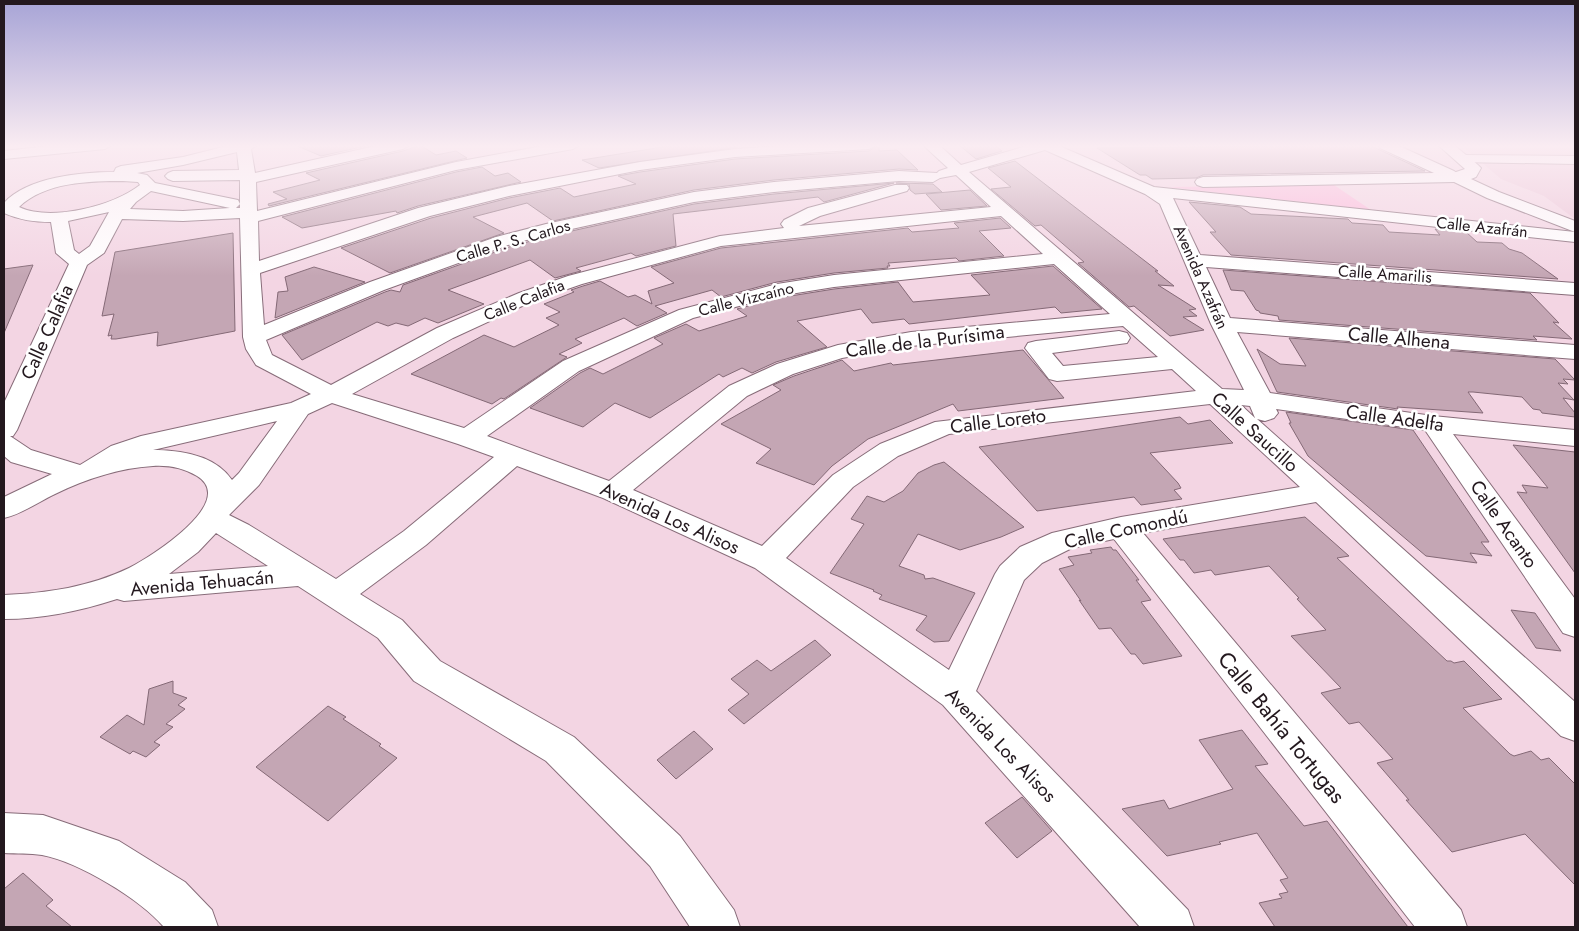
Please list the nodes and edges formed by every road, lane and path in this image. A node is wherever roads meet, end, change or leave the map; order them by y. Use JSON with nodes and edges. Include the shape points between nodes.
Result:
{"nodes":[{"id":1,"x":43,"y":188,"type":"edge"},
{"id":2,"x":138,"y":188,"type":"edge"},
{"id":3,"x":171,"y":188,"type":"edge"},
{"id":4,"x":248,"y":188,"type":"edge"},
{"id":5,"x":355,"y":188,"type":"edge"},
{"id":6,"x":522,"y":188,"type":"edge"},
{"id":7,"x":762,"y":188,"type":"edge"},
{"id":8,"x":901,"y":188,"type":"edge"},
{"id":9,"x":979,"y":188,"type":"edge"},
{"id":10,"x":1144,"y":188,"type":"edge"},
{"id":11,"x":1483,"y":188,"type":"edge"},
{"id":12,"x":1151,"y":191,"type":"junction"},
{"id":13,"x":123,"y":206,"type":"junction"},
{"id":14,"x":1414,"y":206,"type":"dead end"},
{"id":15,"x":7,"y":210,"type":"edge"},
{"id":16,"x":1005,"y":211,"type":"junction"},
{"id":17,"x":249,"y":212,"type":"junction"},
{"id":18,"x":60,"y":216,"type":"junction"},
{"id":19,"x":1573,"y":226,"type":"edge"},
{"id":20,"x":766,"y":235,"type":"junction"},
{"id":21,"x":1058,"y":258,"type":"junction"},
{"id":22,"x":1194,"y":260,"type":"junction"},
{"id":23,"x":79,"y":262,"type":"junction"},
{"id":24,"x":250,"y":270,"type":"junction"},
{"id":25,"x":1575,"y":289,"type":"edge"},
{"id":26,"x":1222,"y":324,"type":"junction"},
{"id":27,"x":1137,"y":327,"type":"junction"},
{"id":28,"x":254,"y":338,"type":"junction"},
{"id":29,"x":1075,"y":344,"type":"junction"},
{"id":30,"x":1575,"y":352,"type":"edge"},
{"id":31,"x":1177,"y":362,"type":"junction"},
{"id":32,"x":1098,"y":369,"type":"junction"},
{"id":33,"x":331,"y":394,"type":"junction"},
{"id":34,"x":1216,"y":396,"type":"junction"},
{"id":35,"x":1261,"y":400,"type":"junction"},
{"id":36,"x":299,"y":409,"type":"junction"},
{"id":37,"x":1433,"y":424,"type":"junction"},
{"id":38,"x":4,"y":430,"type":"edge"},
{"id":39,"x":468,"y":438,"type":"junction"},
{"id":40,"x":1575,"y":438,"type":"edge"},
{"id":41,"x":4,"y":443,"type":"edge"},
{"id":42,"x":1276,"y":449,"type":"junction"},
{"id":43,"x":514,"y":455,"type":"junction"},
{"id":44,"x":85,"y":471,"type":"junction"},
{"id":45,"x":612,"y":492,"type":"junction"},
{"id":46,"x":1321,"y":492,"type":"junction"},
{"id":47,"x":4,"y":509,"type":"edge"},
{"id":48,"x":215,"y":514,"type":"junction"},
{"id":49,"x":1120,"y":526,"type":"junction"},
{"id":50,"x":766,"y":560,"type":"junction"},
{"id":51,"x":302,"y":574,"type":"junction"},
{"id":52,"x":102,"y":591,"type":"junction"},
{"id":53,"x":336,"y":595,"type":"junction"},
{"id":54,"x":4,"y":606,"type":"edge"},
{"id":55,"x":1575,"y":624,"type":"edge"},
{"id":56,"x":956,"y":694,"type":"junction"},
{"id":57,"x":1575,"y":725,"type":"edge"},
{"id":58,"x":4,"y":833,"type":"edge"},
{"id":59,"x":195,"y":927,"type":"edge"},
{"id":60,"x":717,"y":927,"type":"edge"},
{"id":61,"x":1171,"y":927,"type":"edge"},
{"id":62,"x":1444,"y":927,"type":"edge"}],
"edges":[{"from":1,"to":15,"type":"street","via":[[25,194]]},
{"from":2,"to":13,"type":"street","via":[[143,193]]},
{"from":3,"to":17,"type":"street"},
{"from":4,"to":17,"type":"street","name":"Avenida Los Alisos"},
{"from":5,"to":17,"type":"street"},
{"from":6,"to":24,"type":"street","via":[[424,212]]},
{"from":7,"to":28,"type":"street","name":"Calle P. S. Carlos","via":[[694,197],[546,229],[493,244],[377,286]]},
{"from":8,"to":20,"type":"street","name":"Calle Calafia","via":[[814,212]]},
{"from":9,"to":16,"type":"street","name":"Calle Saucillo"},
{"from":10,"to":12,"type":"street","name":"Avenida Azafrán"},
{"from":11,"to":19,"type":"street"},
{"from":12,"to":19,"type":"street","name":"Calle Azafrán"},
{"from":12,"to":22,"type":"street","name":"Avenida Azafrán","via":[[1167,201]]},
{"from":13,"to":17,"type":"street","via":[[150,217]]},
{"from":13,"to":18,"type":"street"},
{"from":13,"to":23,"type":"street","name":"Calle Calafia","via":[[97,248]]},
{"from":14,"to":19,"type":"street"},
{"from":15,"to":18,"type":"street","via":[[26,216]]},
{"from":16,"to":20,"type":"street","name":"Calle Calafia"},
{"from":16,"to":21,"type":"street","name":"Calle Saucillo"},
{"from":17,"to":24,"type":"street","name":"Avenida Los Alisos"},
{"from":18,"to":23,"type":"street","name":"Calle Calafia","via":[[64,253]]},
{"from":20,"to":33,"type":"street","name":"Calle Calafia","via":[[720,241],[575,280],[526,297],[445,333]]},
{"from":21,"to":27,"type":"street","name":"Calle Saucillo"},
{"from":21,"to":39,"type":"street","name":"Calle Vizcaíno","via":[[834,281],[777,290],[686,314],[571,366]]},
{"from":22,"to":25,"type":"street","name":"Calle Amarilis"},
{"from":22,"to":26,"type":"street","name":"Avenida Azafrán"},
{"from":23,"to":38,"type":"street","name":"Calle Calafia"},
{"from":24,"to":28,"type":"street","name":"Avenida Los Alisos"},
{"from":26,"to":30,"type":"street","name":"Calle Alhena"},
{"from":26,"to":35,"type":"street","name":"Avenida Azafrán"},
{"from":27,"to":29,"type":"street"},
{"from":27,"to":31,"type":"street","name":"Calle Saucillo"},
{"from":27,"to":45,"type":"street","name":"Calle de la Purísima","via":[[911,339],[829,355],[786,369],[738,392]]},
{"from":28,"to":33,"type":"street","name":"Avenida Los Alisos","via":[[264,360]]},
{"from":29,"to":32,"type":"street"},
{"from":29,"to":32,"type":"street","via":[[1036,348],[1057,374]]},
{"from":31,"to":32,"type":"street"},
{"from":31,"to":34,"type":"street","name":"Calle Saucillo"},
{"from":33,"to":36,"type":"street","name":"Calle Calafia"},
{"from":33,"to":39,"type":"street","name":"Avenida Los Alisos"},
{"from":34,"to":35,"type":"street","name":"Calle Adelfa"},
{"from":34,"to":42,"type":"street","name":"Calle Saucillo"},
{"from":34,"to":50,"type":"street","name":"Calle Loreto","via":[[944,427],[889,450],[843,481]]},
{"from":35,"to":37,"type":"street","name":"Calle Adelfa"},
{"from":35,"to":42,"type":"street","name":"Avenida Azafrán"},
{"from":36,"to":44,"type":"street","name":"Calle Calafia","via":[[150,442],[121,452]]},
{"from":36,"to":48,"type":"street","name":"Calle Calafia","via":[[249,479]]},
{"from":37,"to":40,"type":"street","name":"Calle Adelfa"},
{"from":37,"to":55,"type":"street","name":"Calle Acanto"},
{"from":39,"to":43,"type":"street","name":"Avenida Los Alisos"},
{"from":41,"to":44,"type":"street","via":[[21,456]]},
{"from":42,"to":46,"type":"street","name":"Calle Saucillo"},
{"from":43,"to":45,"type":"street","name":"Avenida Los Alisos"},
{"from":43,"to":53,"type":"street","via":[[415,538]]},
{"from":44,"to":47,"type":"street","via":[[50,484]]},
{"from":44,"to":48,"type":"street","via":[[131,460],[165,458],[193,462],[213,472],[221,488]]},
{"from":45,"to":50,"type":"street","name":"Avenida Los Alisos"},
{"from":46,"to":49,"type":"street","name":"Calle Comondú"},
{"from":46,"to":57,"type":"street","name":"Calle Saucillo"},
{"from":48,"to":51,"type":"street","name":"Avenida Tehuacán"},
{"from":48,"to":52,"type":"street","name":"Calle Calafia","via":[[199,534],[166,560]]},
{"from":49,"to":56,"type":"street","name":"Calle Comondú","via":[[1063,540],[1031,555],[1011,574]]},
{"from":49,"to":62,"type":"street","name":"Calle Bahía Tortugas"},
{"from":50,"to":56,"type":"street","name":"Avenida Los Alisos"},
{"from":51,"to":52,"type":"street","name":"Avenida Tehuacán"},
{"from":51,"to":53,"type":"street","name":"Avenida Tehuacán"},
{"from":52,"to":54,"type":"street","via":[[25,608]]},
{"from":53,"to":60,"type":"street","name":"Avenida Tehuacán","via":[[390,629],[427,672],[560,749],[665,851]]},
{"from":56,"to":61,"type":"street","name":"Avenida Los Alisos"},
{"from":58,"to":59,"type":"street","via":[[43,835],[103,856],[169,898]]}]}
